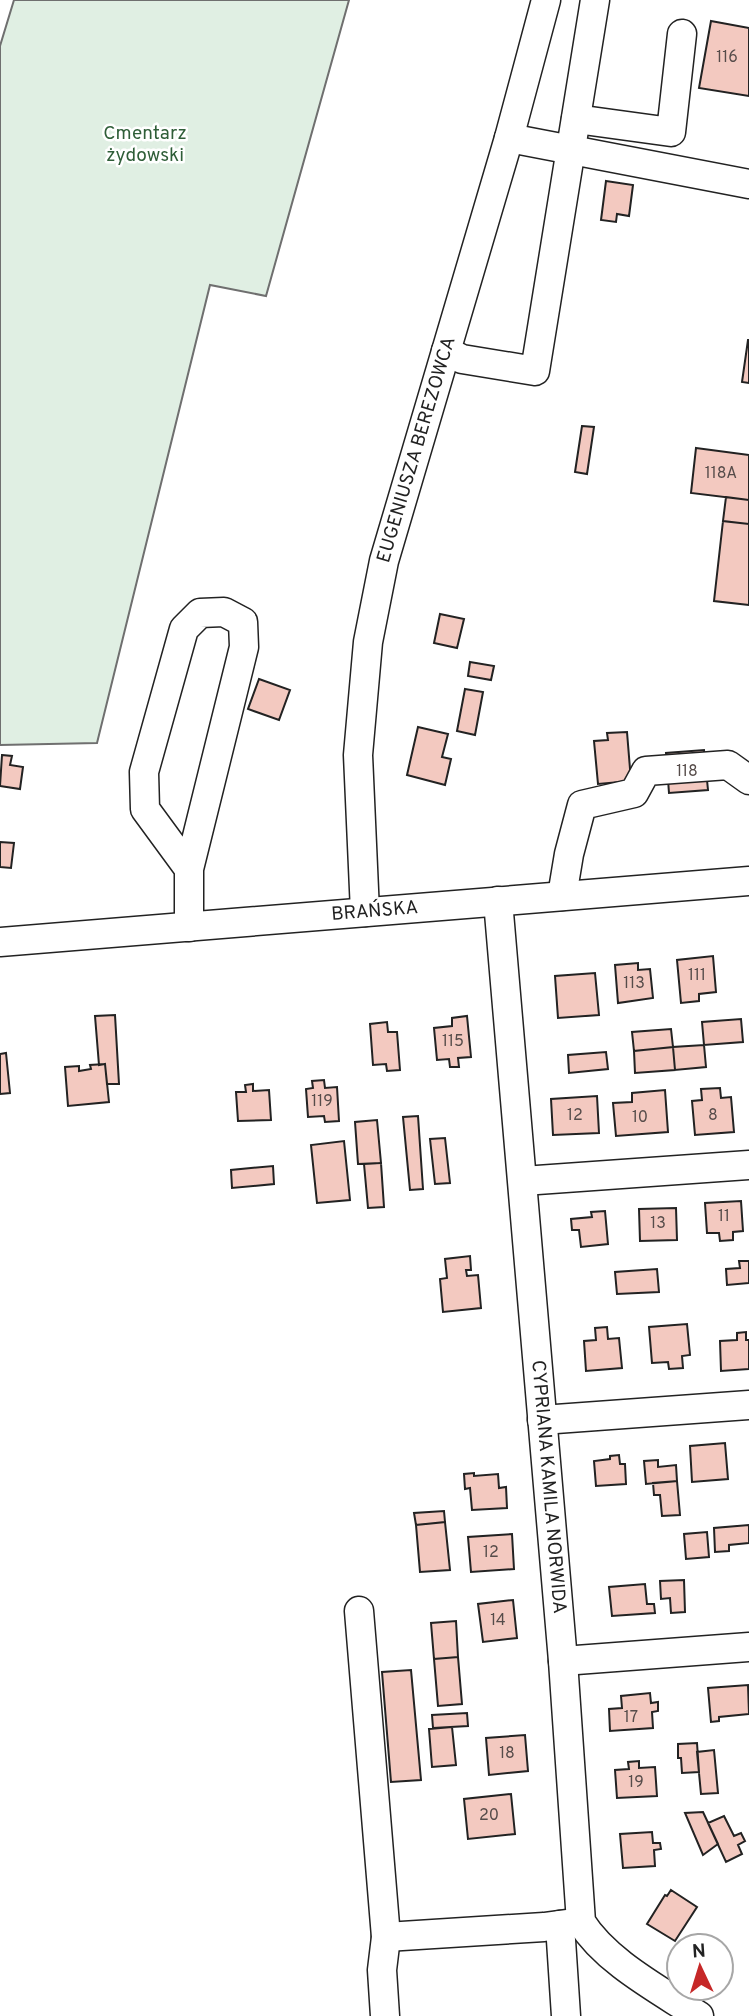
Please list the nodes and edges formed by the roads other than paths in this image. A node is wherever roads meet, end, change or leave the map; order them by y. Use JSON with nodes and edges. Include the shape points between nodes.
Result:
{"nodes":[{"id":1,"x":546,"y":0,"type":"edge"},
{"id":2,"x":594,"y":0,"type":"edge"},
{"id":3,"x":682,"y":34,"type":"dead end"},
{"id":4,"x":576,"y":119,"type":"junction"},
{"id":5,"x":509,"y":138,"type":"junction"},
{"id":6,"x":569,"y":149,"type":"junction"},
{"id":7,"x":749,"y":184,"type":"edge"},
{"id":8,"x":446,"y":351,"type":"junction"},
{"id":9,"x":749,"y":780,"type":"edge"},
{"id":10,"x":189,"y":869,"type":"junction"},
{"id":11,"x":749,"y":881,"type":"edge"},
{"id":12,"x":562,"y":896,"type":"junction"},
{"id":13,"x":498,"y":901,"type":"junction"},
{"id":14,"x":365,"y":912,"type":"junction"},
{"id":15,"x":189,"y":927,"type":"junction"},
{"id":16,"x":0,"y":942,"type":"edge"},
{"id":17,"x":749,"y":1165,"type":"edge"},
{"id":18,"x":523,"y":1181,"type":"junction"},
{"id":19,"x":749,"y":1405,"type":"edge"},
{"id":20,"x":542,"y":1420,"type":"junction"},
{"id":21,"x":359,"y":1611,"type":"dead end"},
{"id":22,"x":749,"y":1647,"type":"edge"},
{"id":23,"x":563,"y":1661,"type":"junction"},
{"id":24,"x":571,"y":1923,"type":"junction"},
{"id":25,"x":386,"y":1937,"type":"junction"},
{"id":26,"x":684,"y":2012,"type":"edge"},
{"id":27,"x":385,"y":2016,"type":"edge"},
{"id":28,"x":566,"y":2016,"type":"edge"}],
"edges":[{"from":1,"to":5,"type":"street","name":"EUGENIUSZA BEREZOWCA"},
{"from":2,"to":4,"type":"street"},
{"from":3,"to":4,"type":"street","via":[[671,132]]},
{"from":4,"to":6,"type":"street"},
{"from":5,"to":6,"type":"street"},
{"from":5,"to":8,"type":"street","name":"EUGENIUSZA BEREZOWCA"},
{"from":6,"to":7,"type":"street"},
{"from":6,"to":8,"type":"street","via":[[535,371],[463,359]]},
{"from":8,"to":14,"type":"street","name":"EUGENIUSZA BEREZOWCA","via":[[384,561],[368,642],[358,755]]},
{"from":9,"to":12,"type":"street","via":[[728,765],[646,771],[634,793],[582,805]]},
{"from":10,"to":10,"type":"street","via":[[243,647],[243,622],[224,612],[200,613],[184,629],[144,772],[145,809]]},
{"from":10,"to":15,"type":"street"},
{"from":11,"to":12,"type":"street","name":"BRAŃSKA"},
{"from":12,"to":13,"type":"street","name":"BRAŃSKA"},
{"from":13,"to":14,"type":"street","name":"BRAŃSKA"},
{"from":13,"to":18,"type":"street","name":"CYPRIANA KAMILA NORWIDA"},
{"from":14,"to":15,"type":"street","name":"BRAŃSKA"},
{"from":15,"to":16,"type":"street","name":"BRAŃSKA"},
{"from":17,"to":18,"type":"street"},
{"from":18,"to":20,"type":"street","name":"CYPRIANA KAMILA NORWIDA"},
{"from":19,"to":20,"type":"street"},
{"from":20,"to":23,"type":"street","name":"CYPRIANA KAMILA NORWIDA"},
{"from":21,"to":25,"type":"street"},
{"from":22,"to":23,"type":"street"},
{"from":23,"to":24,"type":"street","name":"CYPRIANA KAMILA NORWIDA"},
{"from":24,"to":25,"type":"street"},
{"from":24,"to":26,"type":"street"},
{"from":24,"to":28,"type":"street","name":"CYPRIANA KAMILA NORWIDA"},
{"from":25,"to":27,"type":"street","via":[[382,1970]]}]}
